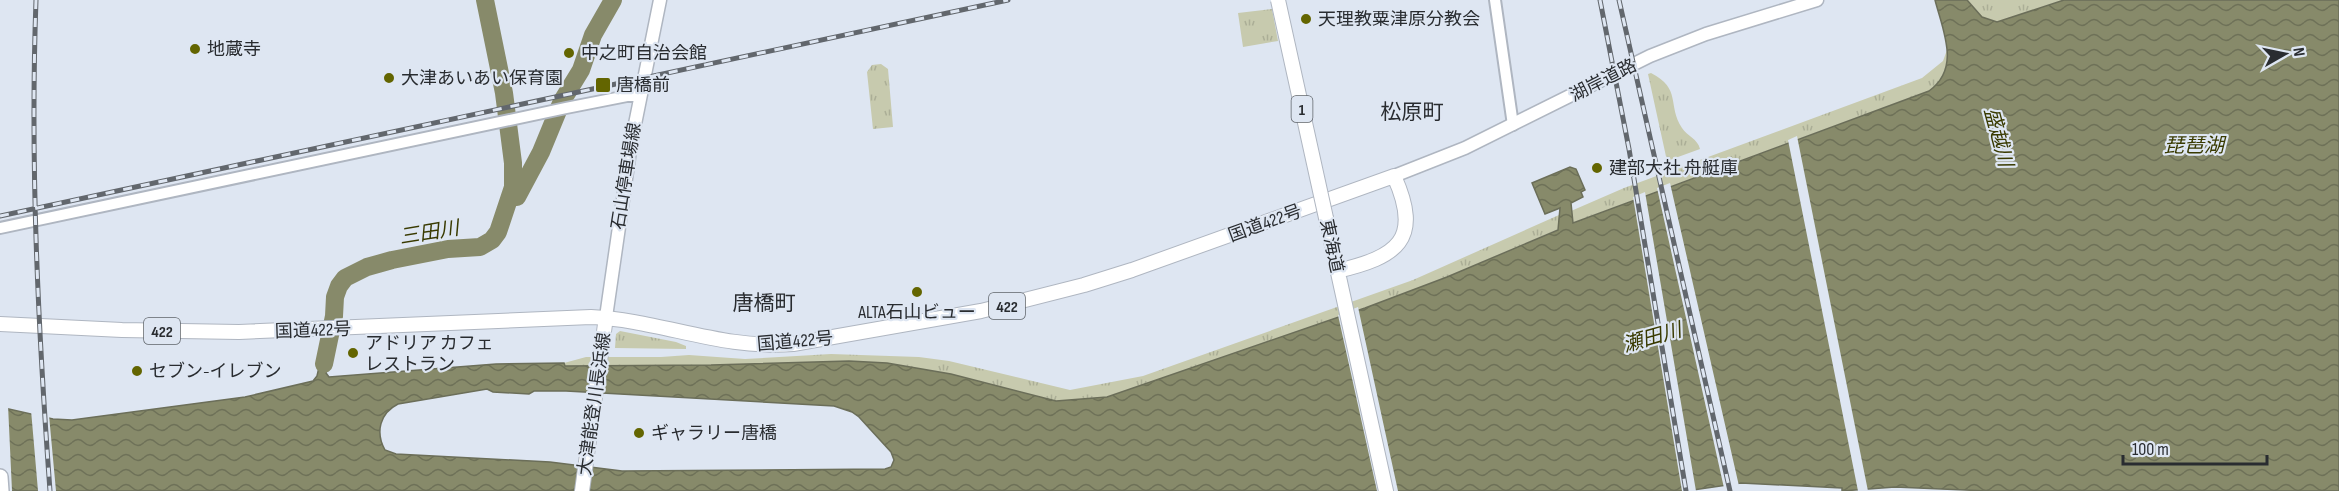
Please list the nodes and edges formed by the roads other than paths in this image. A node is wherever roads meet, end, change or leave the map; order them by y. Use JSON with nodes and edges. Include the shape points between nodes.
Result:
{"nodes":[{"id":1,"x":660,"y":0,"type":"edge"},
{"id":2,"x":1278,"y":0,"type":"edge"},
{"id":3,"x":1496,"y":0,"type":"edge"},
{"id":4,"x":1817,"y":0,"type":"edge"},
{"id":5,"x":639,"y":96,"type":"junction"},
{"id":6,"x":1513,"y":125,"type":"junction"},
{"id":7,"x":1394,"y":176,"type":"junction"},
{"id":8,"x":0,"y":228,"type":"edge"},
{"id":9,"x":1337,"y":271,"type":"junction"},
{"id":10,"x":606,"y":318,"type":"junction"},
{"id":11,"x":0,"y":324,"type":"edge"},
{"id":12,"x":0,"y":477,"type":"edge"},
{"id":13,"x":1,"y":491,"type":"edge"},
{"id":14,"x":582,"y":491,"type":"edge"},
{"id":15,"x":1386,"y":491,"type":"edge"}],
"edges":[{"from":1,"to":5,"type":"main road","name":"石山停車場線"},
{"from":2,"to":9,"type":"main road","name":"東海道","number":"1","bridge":true},
{"from":3,"to":6,"type":"street"},
{"from":4,"to":6,"type":"main road","name":"湖岸道路","via":[[1657,54]]},
{"from":5,"to":8,"type":"street","via":[[566,108]]},
{"from":5,"to":10,"type":"main road","name":"石山停車場線"},
{"from":6,"to":7,"type":"main road","name":"湖岸道路"},
{"from":7,"to":9,"type":"main road","via":[[1407,225],[1400,243],[1376,260]]},
{"from":7,"to":10,"type":"main road","name":"国道422号","number":"422","via":[[1084,285],[1011,305],[820,341],[734,343]]},
{"from":9,"to":15,"type":"main road","name":"東海道","number":"1"},
{"from":10,"to":11,"type":"main road","name":"国道422号","number":"422","via":[[191,332]]},
{"from":10,"to":14,"type":"main road","name":"大津能登川長浜線"},
{"from":12,"to":13,"type":"highway"}]}
